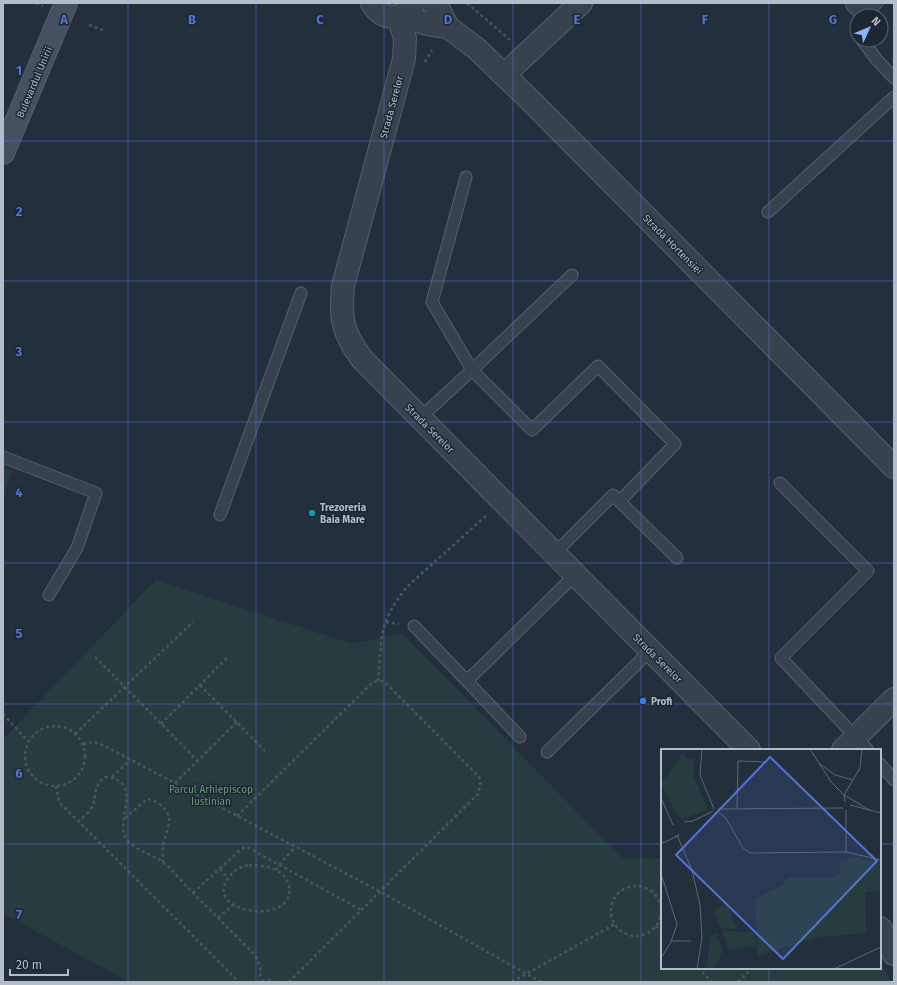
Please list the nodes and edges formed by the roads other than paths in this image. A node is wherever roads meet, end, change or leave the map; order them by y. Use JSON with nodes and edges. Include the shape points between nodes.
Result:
{"nodes":[{"id":1,"x":372,"y":3,"type":"edge"},
{"id":2,"x":433,"y":3,"type":"edge"},
{"id":3,"x":581,"y":3,"type":"edge"},
{"id":4,"x":61,"y":6,"type":"edge"},
{"id":5,"x":406,"y":11,"type":"edge"},
{"id":6,"x":448,"y":27,"type":"junction"},
{"id":7,"x":868,"y":48,"type":"edge"},
{"id":8,"x":504,"y":74,"type":"junction"},
{"id":9,"x":894,"y":78,"type":"edge"},
{"id":10,"x":894,"y":97,"type":"edge"},
{"id":11,"x":3,"y":153,"type":"edge"},
{"id":12,"x":466,"y":176,"type":"dead end"},
{"id":13,"x":768,"y":212,"type":"dead end"},
{"id":14,"x":572,"y":275,"type":"dead end"},
{"id":15,"x":301,"y":293,"type":"dead end"},
{"id":16,"x":472,"y":370,"type":"junction"},
{"id":17,"x":420,"y":418,"type":"junction"},
{"id":18,"x":3,"y":457,"type":"edge"},
{"id":19,"x":894,"y":467,"type":"edge"},
{"id":20,"x":780,"y":483,"type":"dead end"},
{"id":21,"x":620,"y":501,"type":"junction"},
{"id":22,"x":220,"y":515,"type":"dead end"},
{"id":23,"x":554,"y":554,"type":"junction"},
{"id":24,"x":677,"y":558,"type":"dead end"},
{"id":25,"x":575,"y":575,"type":"junction"},
{"id":26,"x":49,"y":595,"type":"dead end"},
{"id":27,"x":414,"y":626,"type":"dead end"},
{"id":28,"x":650,"y":651,"type":"junction"},
{"id":29,"x":467,"y":681,"type":"junction"},
{"id":30,"x":894,"y":699,"type":"edge"},
{"id":31,"x":520,"y":737,"type":"dead end"},
{"id":32,"x":856,"y":746,"type":"edge"},
{"id":33,"x":748,"y":749,"type":"edge"},
{"id":34,"x":547,"y":752,"type":"dead end"},
{"id":35,"x":881,"y":765,"type":"edge"},
{"id":36,"x":894,"y":780,"type":"edge"},
{"id":37,"x":881,"y":930,"type":"edge"},
{"id":38,"x":894,"y":954,"type":"edge"}],
"edges":[{"from":1,"to":5,"type":"street","name":"Strada Hortensiei","via":[[385,16]]},
{"from":2,"to":6,"type":"street","name":"Strada Hortensiei"},
{"from":3,"to":8,"type":"street"},
{"from":4,"to":11,"type":"main road","name":"Bulevardul Unirii"},
{"from":5,"to":6,"type":"street","name":"Strada Hortensiei","via":[[414,21]]},
{"from":5,"to":17,"type":"street","name":"Strada Serelor","via":[[404,59],[342,286],[341,306],[343,325],[350,342],[362,359]]},
{"from":6,"to":8,"type":"street","name":"Strada Hortensiei"},
{"from":7,"to":9,"type":"lane"},
{"from":8,"to":19,"type":"street","name":"Strada Hortensiei"},
{"from":10,"to":13,"type":"lane"},
{"from":12,"to":16,"type":"lane","via":[[432,302]]},
{"from":14,"to":16,"type":"lane"},
{"from":15,"to":22,"type":"lane"},
{"from":16,"to":17,"type":"lane"},
{"from":16,"to":21,"type":"lane","via":[[532,430],[598,366],[675,444]]},
{"from":17,"to":23,"type":"street","name":"Strada Serelor"},
{"from":18,"to":26,"type":"lane","via":[[96,493],[77,548]]},
{"from":20,"to":32,"type":"lane","via":[[868,571],[781,658]]},
{"from":21,"to":23,"type":"lane","via":[[613,495]]},
{"from":21,"to":24,"type":"lane"},
{"from":23,"to":25,"type":"street","name":"Strada Serelor"},
{"from":25,"to":28,"type":"street","name":"Strada Serelor"},
{"from":25,"to":29,"type":"lane"},
{"from":27,"to":29,"type":"lane"},
{"from":28,"to":33,"type":"street","name":"Strada Serelor"},
{"from":28,"to":34,"type":"lane"},
{"from":29,"to":31,"type":"lane"},
{"from":30,"to":32,"type":"street"},
{"from":35,"to":36,"type":"lane"},
{"from":37,"to":38,"type":"street"}]}
